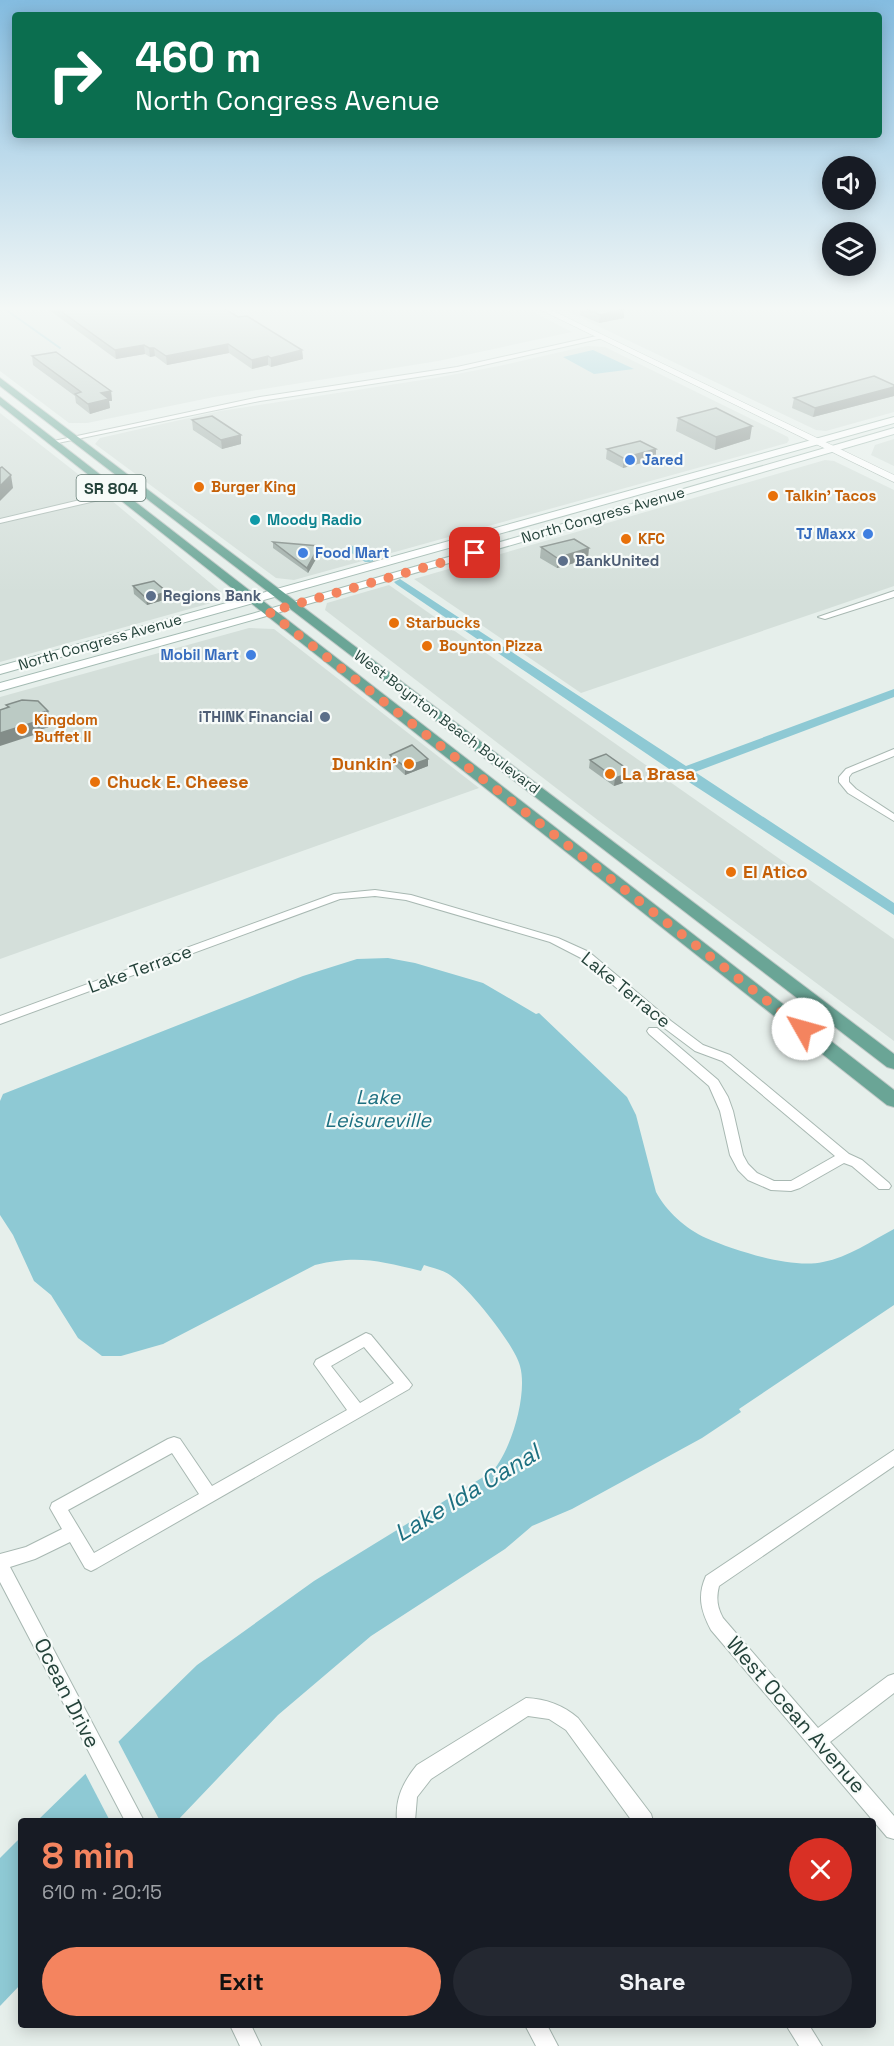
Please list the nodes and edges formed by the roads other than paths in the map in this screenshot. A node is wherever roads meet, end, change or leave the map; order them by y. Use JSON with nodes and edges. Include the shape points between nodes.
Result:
{"nodes":[{"id":1,"x":3,"y":402,"type":"edge"},
{"id":2,"x":28,"y":402,"type":"edge"},
{"id":3,"x":242,"y":402,"type":"edge"},
{"id":4,"x":735,"y":402,"type":"edge"},
{"id":5,"x":894,"y":420,"type":"edge"},
{"id":6,"x":894,"y":431,"type":"edge"},
{"id":7,"x":71,"y":435,"type":"junction"},
{"id":8,"x":50,"y":440,"type":"junction"},
{"id":9,"x":816,"y":442,"type":"junction"},
{"id":10,"x":832,"y":449,"type":"junction"},
{"id":11,"x":894,"y":479,"type":"edge"},
{"id":12,"x":651,"y":488,"type":"junction"},
{"id":13,"x":118,"y":493,"type":"junction"},
{"id":14,"x":628,"y":494,"type":"junction"},
{"id":15,"x":634,"y":505,"type":"junction"},
{"id":16,"x":602,"y":514,"type":"junction"},
{"id":17,"x":0,"y":521,"type":"edge"},
{"id":18,"x":279,"y":593,"type":"junction"},
{"id":19,"x":894,"y":594,"type":"edge"},
{"id":20,"x":254,"y":600,"type":"junction"},
{"id":21,"x":294,"y":604,"type":"junction"},
{"id":22,"x":269,"y":612,"type":"junction"},
{"id":23,"x":822,"y":617,"type":"dead end"},
{"id":24,"x":0,"y":670,"type":"edge"},
{"id":25,"x":0,"y":687,"type":"edge"},
{"id":26,"x":894,"y":752,"type":"edge"},
{"id":27,"x":450,"y":753,"type":"junction"},
{"id":28,"x":493,"y":758,"type":"junction"},
{"id":29,"x":478,"y":774,"type":"junction"},
{"id":30,"x":522,"y":780,"type":"junction"},
{"id":31,"x":894,"y":818,"type":"edge"},
{"id":32,"x":0,"y":1020,"type":"edge"},
{"id":33,"x":653,"y":1031,"type":"dead end"},
{"id":34,"x":894,"y":1064,"type":"edge"},
{"id":35,"x":894,"y":1100,"type":"edge"},
{"id":36,"x":844,"y":1157,"type":"junction"},
{"id":37,"x":884,"y":1186,"type":"dead end"},
{"id":38,"x":358,"y":1412,"type":"junction"},
{"id":39,"x":894,"y":1457,"type":"edge"},
{"id":40,"x":210,"y":1496,"type":"junction"},
{"id":41,"x":73,"y":1532,"type":"junction"},
{"id":42,"x":0,"y":1563,"type":"edge"},
{"id":43,"x":894,"y":1682,"type":"edge"},
{"id":44,"x":817,"y":1740,"type":"junction"},
{"id":45,"x":133,"y":1818,"type":"edge"},
{"id":46,"x":406,"y":1818,"type":"edge"},
{"id":47,"x":642,"y":1818,"type":"edge"},
{"id":48,"x":894,"y":1830,"type":"edge"},
{"id":49,"x":241,"y":2028,"type":"edge"},
{"id":50,"x":537,"y":2028,"type":"edge"},
{"id":51,"x":798,"y":2028,"type":"edge"},
{"id":52,"x":250,"y":2046,"type":"edge"},
{"id":53,"x":548,"y":2046,"type":"edge"},
{"id":54,"x":812,"y":2046,"type":"edge"}],
"edges":[{"from":1,"to":8,"type":"main road","name":"West Boynton Beach Boulevard","number":"SR 804"},
{"from":2,"to":7,"type":"main road","name":"West Boynton Beach Boulevard","number":"SR 804"},
{"from":3,"to":7,"type":"street"},
{"from":4,"to":9,"type":"street"},
{"from":5,"to":9,"type":"main road","name":"North Congress Avenue"},
{"from":6,"to":10,"type":"main road","name":"North Congress Avenue"},
{"from":7,"to":8,"type":"street"},
{"from":7,"to":18,"type":"main road","name":"West Boynton Beach Boulevard","number":"SR 804"},
{"from":8,"to":13,"type":"main road","name":"West Boynton Beach Boulevard","number":"SR 804"},
{"from":9,"to":10,"type":"street"},
{"from":9,"to":12,"type":"main road","name":"North Congress Avenue"},
{"from":10,"to":11,"type":"street"},
{"from":10,"to":15,"type":"main road","name":"North Congress Avenue"},
{"from":12,"to":14,"type":"main road","name":"North Congress Avenue"},
{"from":12,"to":15,"type":"main road"},
{"from":13,"to":17,"type":"street"},
{"from":13,"to":20,"type":"main road","name":"West Boynton Beach Boulevard","number":"SR 804"},
{"from":14,"to":16,"type":"main road"},
{"from":14,"to":18,"type":"main road","name":"North Congress Avenue"},
{"from":15,"to":16,"type":"main road","name":"North Congress Avenue"},
{"from":16,"to":21,"type":"main road","name":"North Congress Avenue"},
{"from":18,"to":20,"type":"main road","name":"North Congress Avenue"},
{"from":18,"to":21,"type":"main road","name":"West Boynton Beach Boulevard","number":"SR 804"},
{"from":19,"to":23,"type":"street"},
{"from":20,"to":22,"type":"main road","name":"West Boynton Beach Boulevard","number":"SR 804"},
{"from":20,"to":24,"type":"main road","name":"North Congress Avenue"},
{"from":21,"to":22,"type":"main road","name":"North Congress Avenue"},
{"from":21,"to":28,"type":"main road","name":"West Boynton Beach Boulevard","number":"SR 804"},
{"from":22,"to":25,"type":"main road","name":"North Congress Avenue"},
{"from":22,"to":27,"type":"main road","name":"West Boynton Beach Boulevard","number":"SR 804"},
{"from":26,"to":31,"type":"street","via":[[849,771],[844,782]]},
{"from":27,"to":28,"type":"main road"},
{"from":27,"to":29,"type":"main road","name":"West Boynton Beach Boulevard","number":"SR 804"},
{"from":28,"to":30,"type":"main road","name":"West Boynton Beach Boulevard","number":"SR 804"},
{"from":29,"to":30,"type":"main road"},
{"from":29,"to":35,"type":"main road","name":"West Boynton Beach Boulevard","number":"SR 804"},
{"from":30,"to":34,"type":"main road","name":"West Boynton Beach Boulevard","number":"SR 804"},
{"from":32,"to":36,"type":"street","name":"Lake Terrace","via":[[338,896],[386,893],[554,940],[585,955],[699,1048],[726,1058]]},
{"from":33,"to":36,"type":"street","name":"Lake Terrace","via":[[720,1091],[739,1165],[752,1177],[786,1187]]},
{"from":36,"to":37,"type":"street"},
{"from":38,"to":38,"type":"street","via":[[404,1385],[366,1339],[321,1364]]},
{"from":38,"to":40,"type":"street"},
{"from":39,"to":44,"type":"street","name":"West Ocean Avenue","via":[[712,1581],[707,1595],[717,1624]]},
{"from":40,"to":41,"type":"street","via":[[91,1563]]},
{"from":40,"to":41,"type":"street","via":[[174,1444],[58,1508]]},
{"from":41,"to":42,"type":"street","via":[[29,1554]]},
{"from":42,"to":45,"type":"street","name":"Ocean Drive"},
{"from":43,"to":44,"type":"street"},
{"from":44,"to":48,"type":"street","name":"West Ocean Avenue"},
{"from":46,"to":47,"type":"street","via":[[405,1802],[412,1785],[424,1773],[526,1707],[559,1712],[572,1724]]},
{"from":49,"to":52,"type":"street"},
{"from":50,"to":53,"type":"street"},
{"from":51,"to":54,"type":"street"}]}
